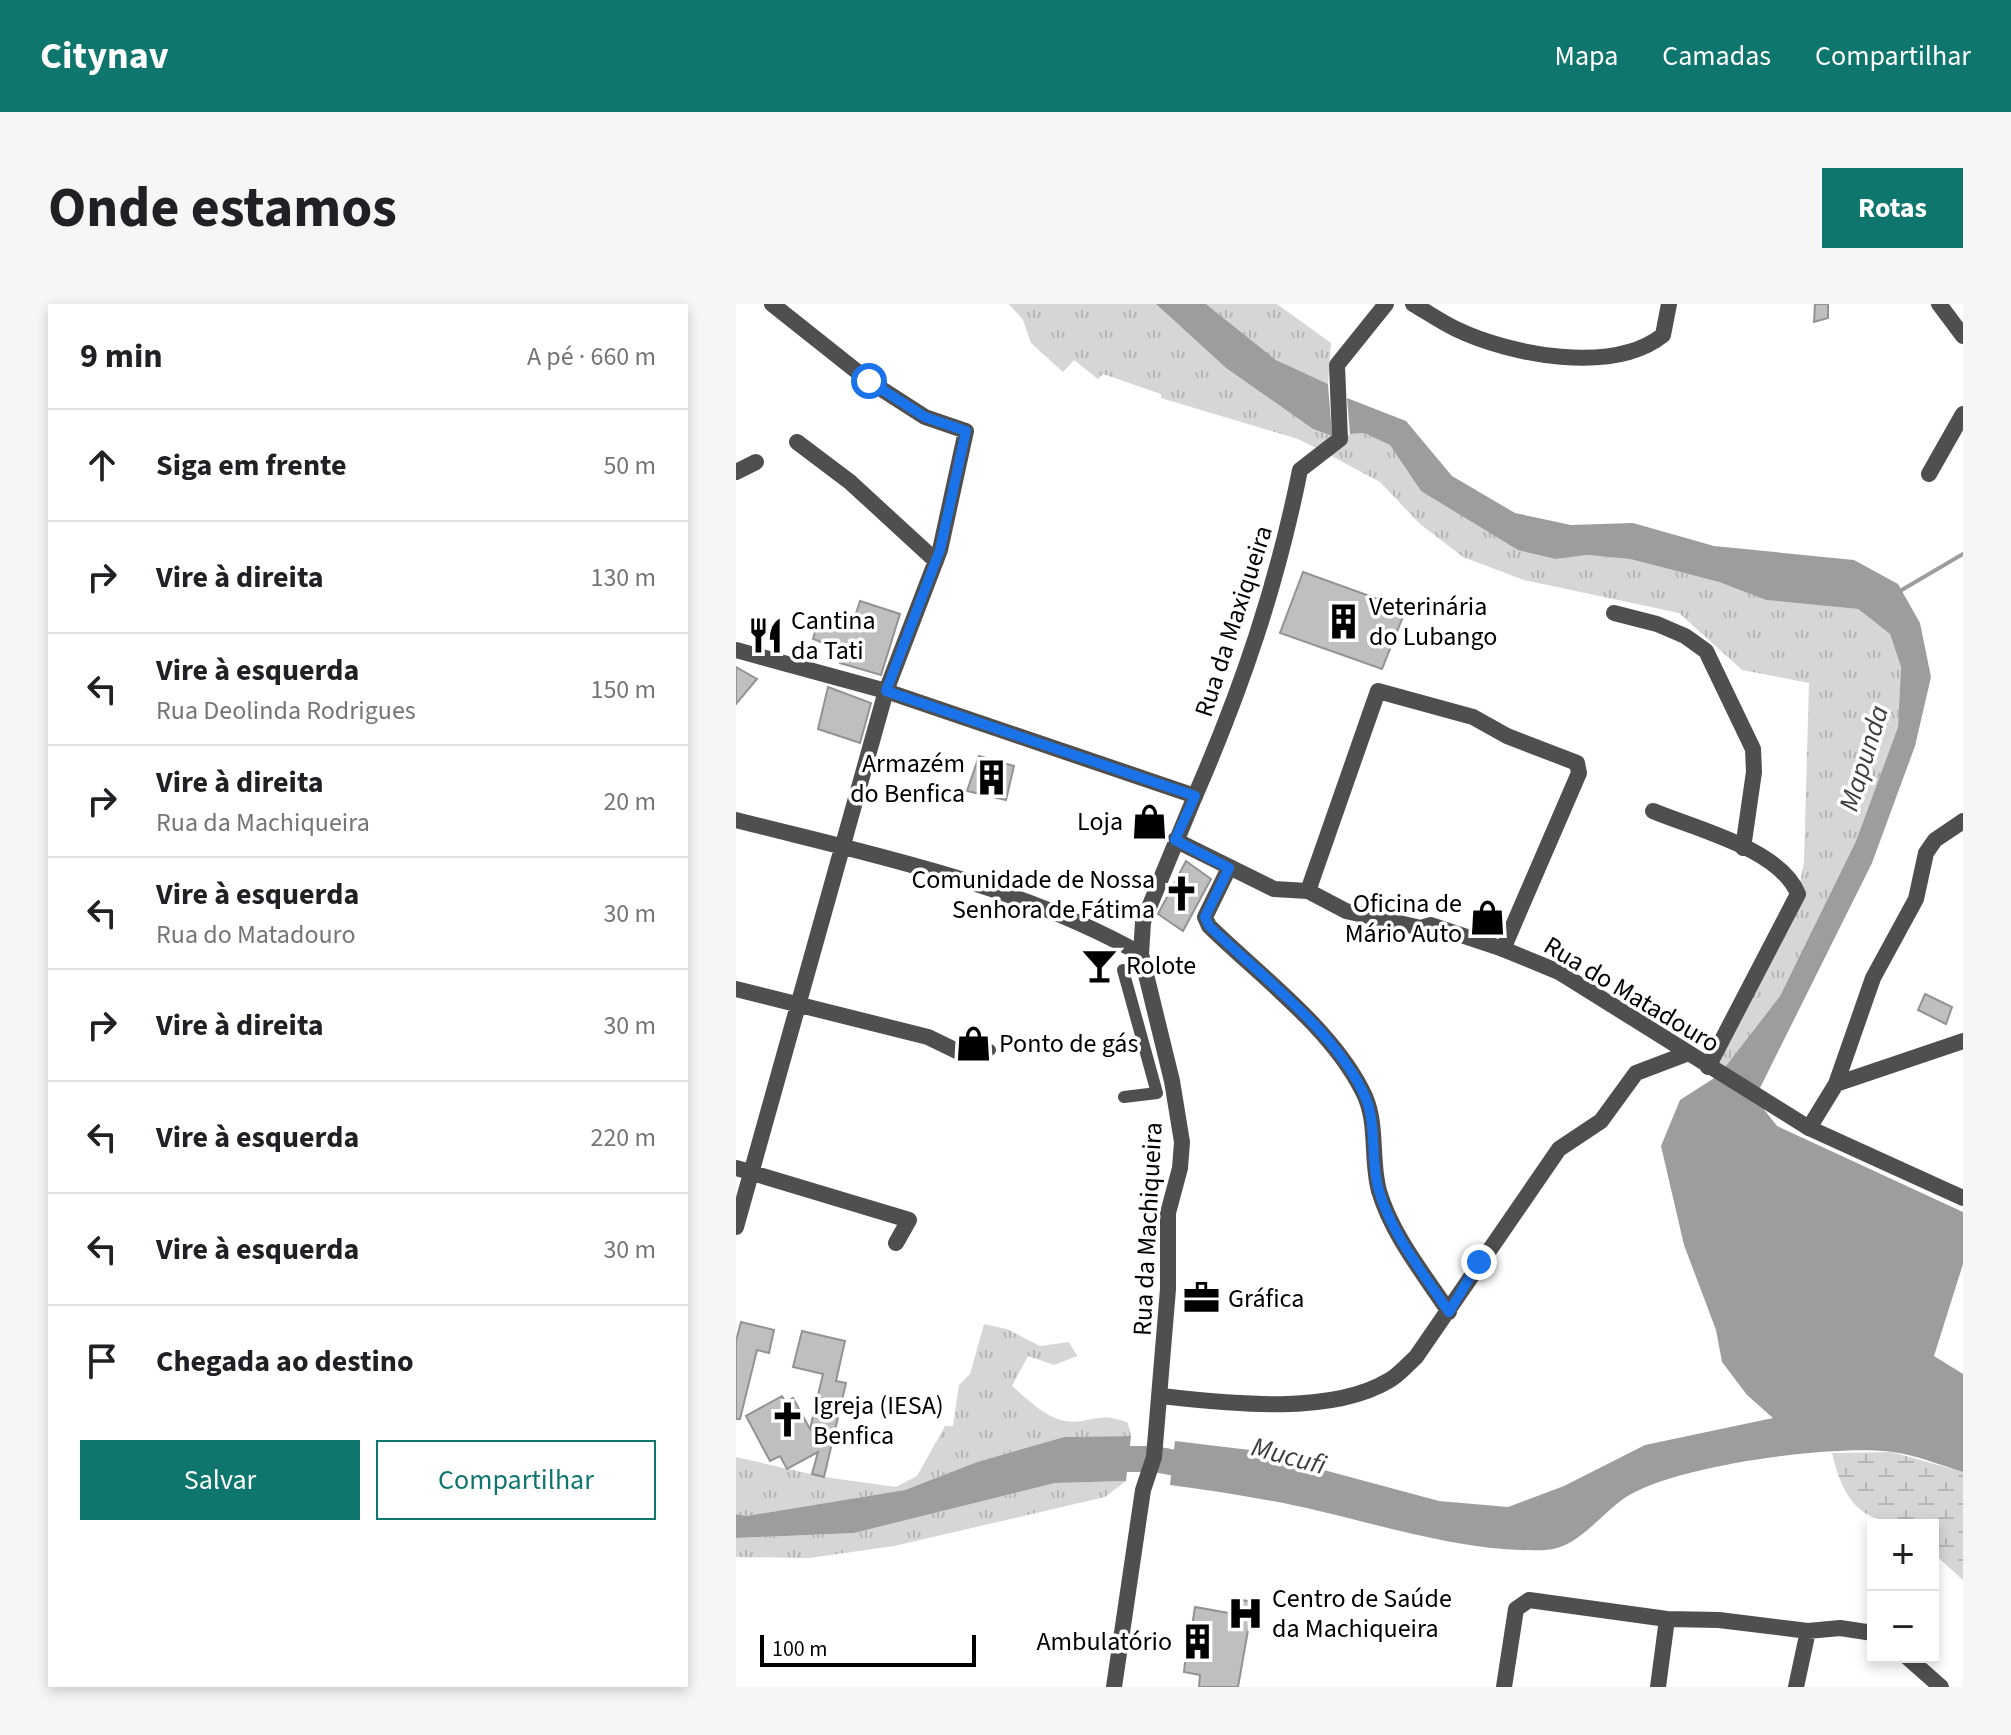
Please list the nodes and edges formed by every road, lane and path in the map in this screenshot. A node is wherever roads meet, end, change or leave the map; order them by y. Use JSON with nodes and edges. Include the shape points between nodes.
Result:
{"nodes":[{"id":1,"x":772,"y":304,"type":"edge"},
{"id":2,"x":1386,"y":304,"type":"edge"},
{"id":3,"x":1413,"y":304,"type":"edge"},
{"id":4,"x":1669,"y":304,"type":"edge"},
{"id":5,"x":1939,"y":304,"type":"edge"},
{"id":6,"x":1962,"y":332,"type":"edge"},
{"id":7,"x":1963,"y":414,"type":"edge"},
{"id":8,"x":797,"y":442,"type":"dead end"},
{"id":9,"x":756,"y":462,"type":"dead end"},
{"id":10,"x":736,"y":472,"type":"edge"},
{"id":11,"x":1929,"y":474,"type":"dead end"},
{"id":12,"x":936,"y":561,"type":"junction"},
{"id":13,"x":1614,"y":613,"type":"dead end"},
{"id":14,"x":736,"y":650,"type":"edge"},
{"id":15,"x":886,"y":691,"type":"junction"},
{"id":16,"x":1219,"y":742,"type":"joint"},
{"id":17,"x":1195,"y":796,"type":"junction"},
{"id":18,"x":1653,"y":811,"type":"dead end"},
{"id":19,"x":736,"y":820,"type":"edge"},
{"id":20,"x":1963,"y":821,"type":"edge"},
{"id":21,"x":1175,"y":840,"type":"junction"},
{"id":22,"x":843,"y":847,"type":"junction"},
{"id":23,"x":1743,"y":848,"type":"junction"},
{"id":24,"x":1229,"y":868,"type":"junction"},
{"id":25,"x":1308,"y":891,"type":"junction"},
{"id":26,"x":1503,"y":949,"type":"junction"},
{"id":27,"x":1141,"y":954,"type":"junction"},
{"id":28,"x":1123,"y":970,"type":"dead end"},
{"id":29,"x":736,"y":989,"type":"edge"},
{"id":30,"x":800,"y":1006,"type":"junction"},
{"id":31,"x":1963,"y":1041,"type":"edge"},
{"id":32,"x":990,"y":1050,"type":"dead end"},
{"id":33,"x":963,"y":1054,"type":"joint"},
{"id":34,"x":1686,"y":1054,"type":"junction"},
{"id":35,"x":1714,"y":1071,"type":"junction"},
{"id":36,"x":1836,"y":1084,"type":"junction"},
{"id":37,"x":1124,"y":1097,"type":"dead end"},
{"id":38,"x":1809,"y":1128,"type":"junction"},
{"id":39,"x":743,"y":1170,"type":"edge"},
{"id":40,"x":1963,"y":1198,"type":"edge"},
{"id":41,"x":736,"y":1227,"type":"edge"},
{"id":42,"x":896,"y":1243,"type":"dead end"},
{"id":43,"x":1449,"y":1312,"type":"junction"},
{"id":44,"x":1161,"y":1396,"type":"junction"},
{"id":45,"x":1667,"y":1619,"type":"junction"},
{"id":46,"x":1808,"y":1631,"type":"junction"},
{"id":47,"x":1867,"y":1632,"type":"edge"},
{"id":48,"x":1914,"y":1663,"type":"edge"},
{"id":49,"x":1114,"y":1687,"type":"edge"},
{"id":50,"x":1504,"y":1687,"type":"edge"},
{"id":51,"x":1658,"y":1687,"type":"edge"},
{"id":52,"x":1796,"y":1687,"type":"edge"},
{"id":53,"x":1941,"y":1687,"type":"edge"}],
"edges":[{"from":1,"to":12,"type":"street","via":[[869,381],[925,417],[966,431]]},
{"from":2,"to":16,"type":"street","name":"Rua da Maxiqueira","via":[[1337,365],[1340,439],[1300,470],[1279,571]]},
{"from":3,"to":4,"type":"street","via":[[1456,330],[1515,349],[1564,357],[1626,353],[1649,345],[1663,335]]},
{"from":5,"to":6,"type":"street"},
{"from":7,"to":11,"type":"street"},
{"from":8,"to":12,"type":"street","via":[[850,482]]},
{"from":9,"to":10,"type":"street"},
{"from":12,"to":15,"type":"street"},
{"from":13,"to":23,"type":"street","via":[[1671,630],[1706,651],[1753,749]]},
{"from":14,"to":15,"type":"street"},
{"from":15,"to":17,"type":"street"},
{"from":15,"to":22,"type":"street"},
{"from":16,"to":17,"type":"street","name":"Rua da Machiqueira"},
{"from":17,"to":21,"type":"street","name":"Rua da Machiqueira"},
{"from":18,"to":23,"type":"street"},
{"from":19,"to":22,"type":"street"},
{"from":20,"to":36,"type":"street","via":[[1926,853],[1916,899],[1873,978]]},
{"from":21,"to":24,"type":"street","name":"Rua do Matadouro"},
{"from":21,"to":27,"type":"street","name":"Rua da Machiqueira","via":[[1149,900]]},
{"from":22,"to":27,"type":"street","via":[[1053,909]]},
{"from":22,"to":30,"type":"street"},
{"from":23,"to":35,"type":"street","via":[[1774,862],[1792,879],[1798,894]]},
{"from":24,"to":25,"type":"street","name":"Rua do Matadouro","via":[[1274,889]]},
{"from":24,"to":43,"type":"street","via":[[1205,917],[1209,926],[1313,1024],[1362,1089],[1370,1107],[1378,1189]]},
{"from":25,"to":26,"type":"street","name":"Rua do Matadouro","via":[[1346,911],[1421,928],[1431,925]]},
{"from":25,"to":26,"type":"street","via":[[1378,691],[1430,704],[1577,763],[1579,773]]},
{"from":26,"to":34,"type":"street","name":"Rua do Matadouro","via":[[1559,972]]},
{"from":27,"to":44,"type":"street","name":"Rua da Machiqueira","via":[[1182,1142],[1168,1213]]},
{"from":28,"to":37,"type":"street","via":[[1157,1093]]},
{"from":29,"to":30,"type":"street"},
{"from":30,"to":33,"type":"street","via":[[928,1037]]},
{"from":30,"to":39,"type":"street"},
{"from":31,"to":36,"type":"street"},
{"from":32,"to":33,"type":"street"},
{"from":34,"to":35,"type":"street","name":"Rua do Matadouro"},
{"from":34,"to":43,"type":"street","via":[[1636,1073],[1601,1121],[1559,1149]]},
{"from":35,"to":38,"type":"street","name":"Rua do Matadouro"},
{"from":36,"to":38,"type":"street"},
{"from":38,"to":40,"type":"street","name":"Rua do Matadouro"},
{"from":39,"to":41,"type":"street"},
{"from":39,"to":42,"type":"street","via":[[909,1220]]},
{"from":43,"to":44,"type":"street","via":[[1416,1357],[1387,1382],[1343,1397],[1257,1406]]},
{"from":44,"to":49,"type":"street","name":"Rua da Machiqueira"},
{"from":45,"to":46,"type":"street"},
{"from":45,"to":50,"type":"street","via":[[1520,1603]]},
{"from":45,"to":51,"type":"street"},
{"from":46,"to":47,"type":"street"},
{"from":46,"to":52,"type":"street"},
{"from":48,"to":53,"type":"street"}]}
